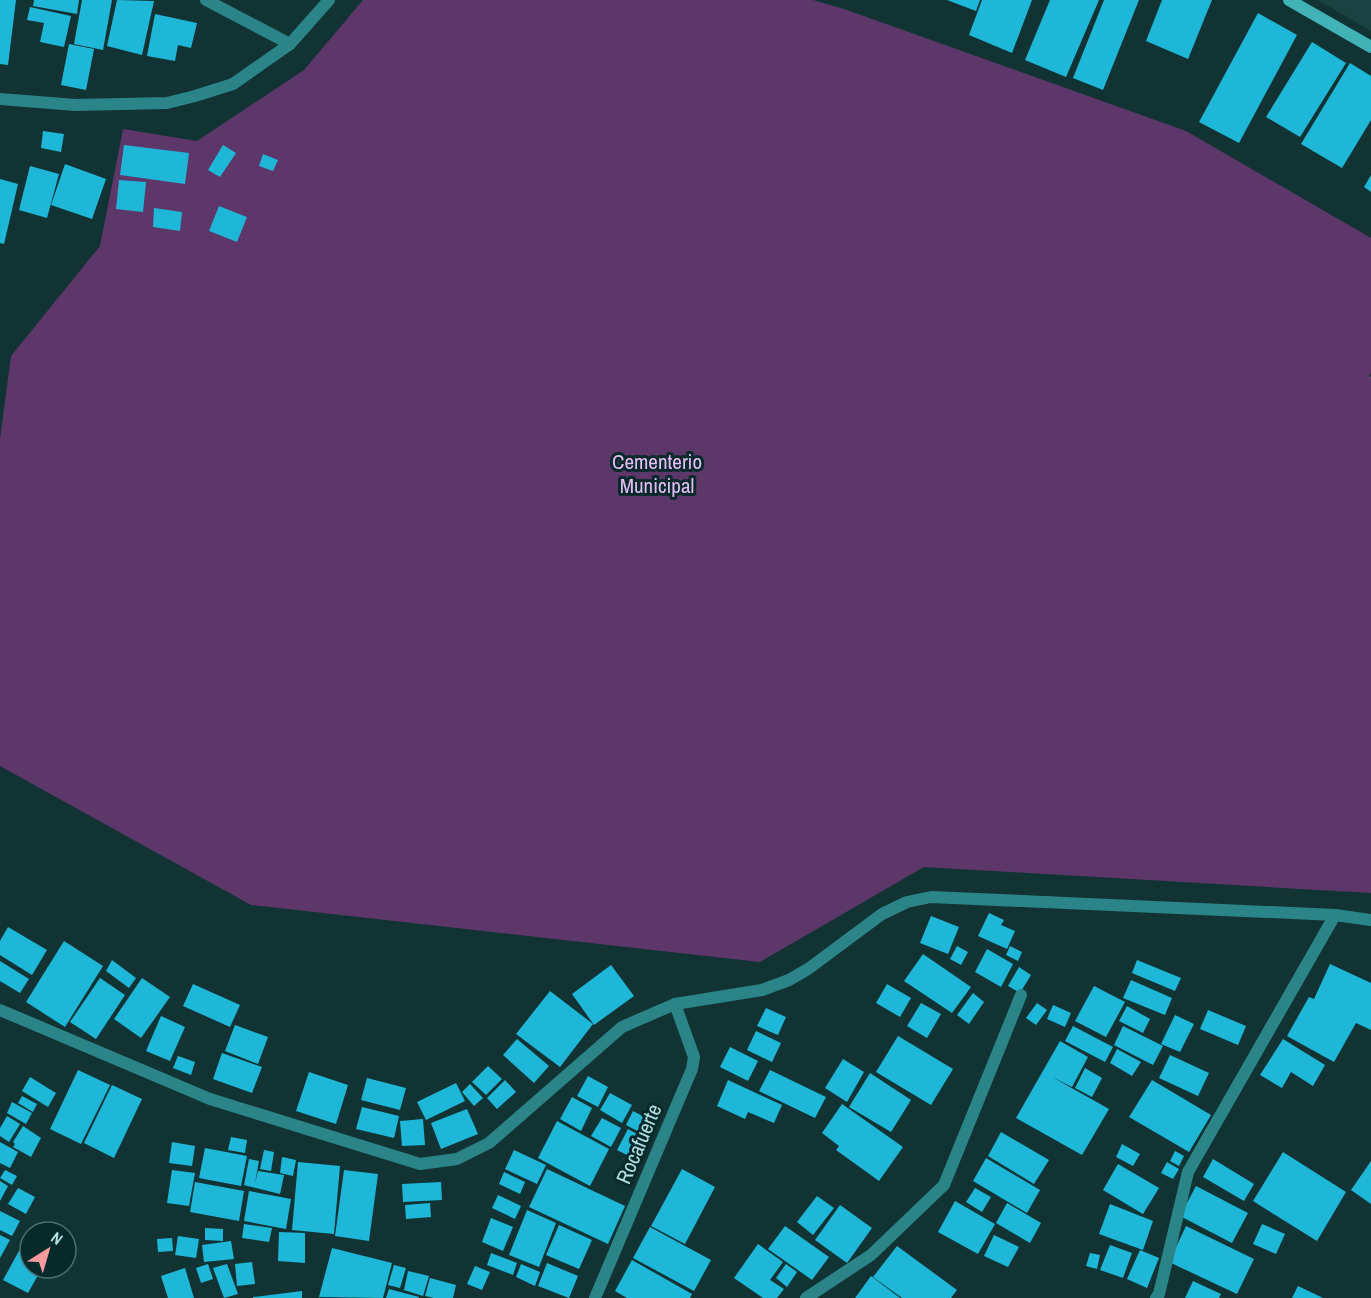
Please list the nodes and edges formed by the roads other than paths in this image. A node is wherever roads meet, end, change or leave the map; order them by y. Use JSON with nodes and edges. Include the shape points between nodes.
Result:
{"nodes":[{"id":1,"x":206,"y":0,"type":"edge"},
{"id":2,"x":329,"y":0,"type":"edge"},
{"id":3,"x":1289,"y":0,"type":"edge"},
{"id":4,"x":290,"y":44,"type":"junction"},
{"id":5,"x":1371,"y":47,"type":"edge"},
{"id":6,"x":0,"y":99,"type":"edge"},
{"id":7,"x":1335,"y":915,"type":"junction"},
{"id":8,"x":1371,"y":920,"type":"edge"},
{"id":9,"x":1021,"y":995,"type":"dead end"},
{"id":10,"x":675,"y":1004,"type":"junction"},
{"id":11,"x":0,"y":1010,"type":"edge"},
{"id":12,"x":595,"y":1298,"type":"edge"},
{"id":13,"x":806,"y":1298,"type":"edge"},
{"id":14,"x":1156,"y":1298,"type":"edge"}],
"edges":[{"from":1,"to":4,"type":"street"},
{"from":2,"to":4,"type":"street"},
{"from":3,"to":5,"type":"street"},
{"from":4,"to":6,"type":"street","via":[[233,84],[167,103],[76,105]]},
{"from":7,"to":8,"type":"street"},
{"from":7,"to":10,"type":"street","via":[[931,897],[907,902],[882,914],[789,980],[762,990]]},
{"from":7,"to":14,"type":"street","via":[[1188,1172]]},
{"from":9,"to":13,"type":"street","via":[[944,1185],[871,1255]]},
{"from":10,"to":11,"type":"street","via":[[622,1027],[489,1143],[457,1159],[420,1164],[210,1099]]},
{"from":10,"to":12,"type":"street","name":"Rocafuerte","via":[[694,1057],[692,1069]]}]}
